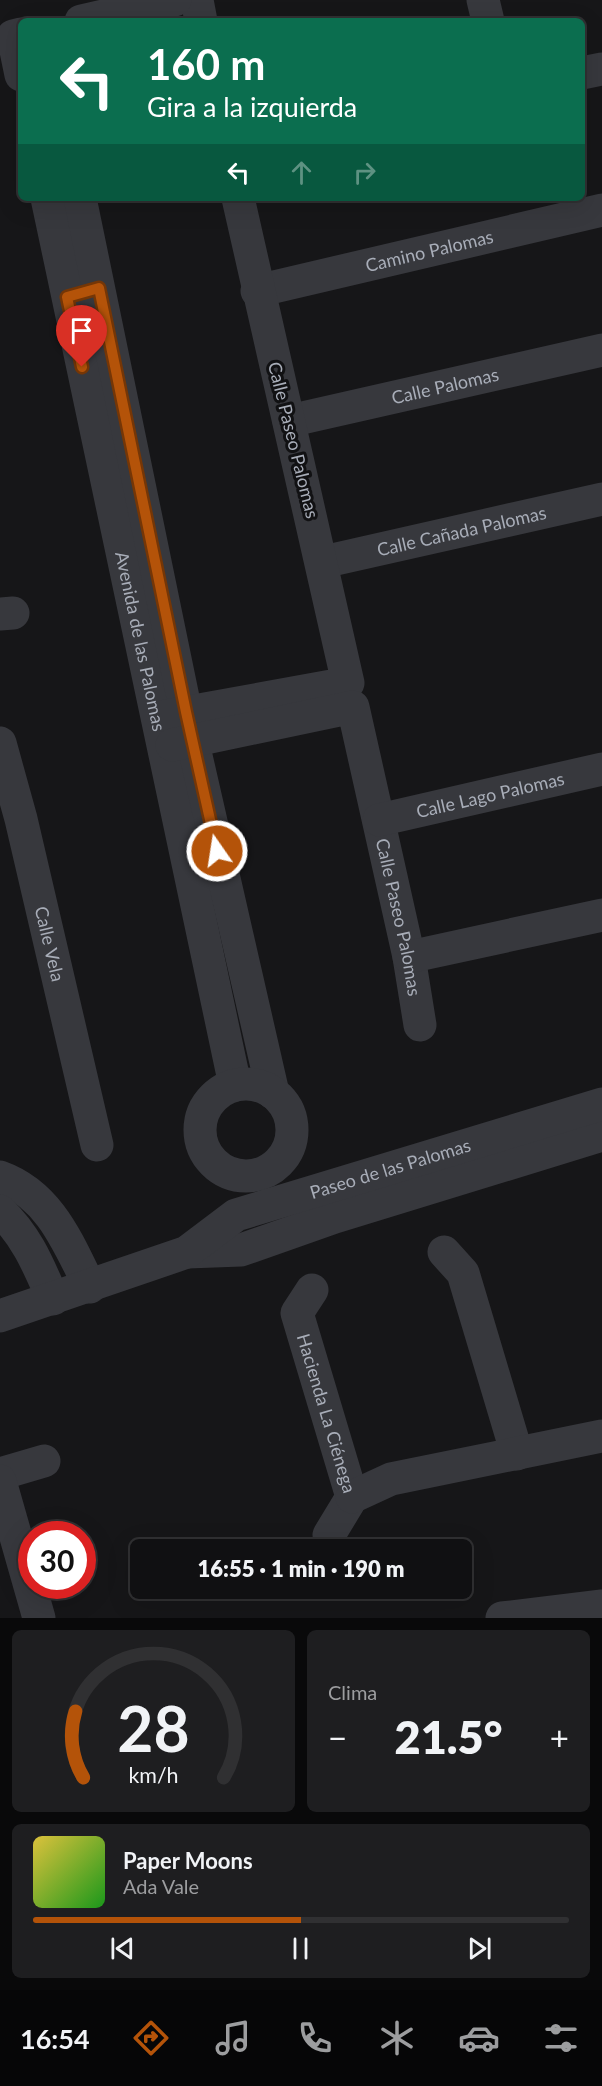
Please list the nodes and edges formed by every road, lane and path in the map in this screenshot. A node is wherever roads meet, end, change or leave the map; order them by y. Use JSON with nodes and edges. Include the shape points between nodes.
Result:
{"nodes":[{"id":1,"x":175,"y":0,"type":"edge"},
{"id":2,"x":197,"y":0,"type":"edge"},
{"id":3,"x":483,"y":0,"type":"edge"},
{"id":4,"x":94,"y":18,"type":"edge"},
{"id":5,"x":200,"y":18,"type":"edge"},
{"id":6,"x":487,"y":18,"type":"edge"},
{"id":7,"x":602,"y":69,"type":"edge"},
{"id":8,"x":585,"y":72,"type":"edge"},
{"id":9,"x":48,"y":201,"type":"edge"},
{"id":10,"x":81,"y":201,"type":"edge"},
{"id":11,"x":239,"y":201,"type":"edge"},
{"id":12,"x":602,"y":210,"type":"edge"},
{"id":13,"x":99,"y":288,"type":"junction"},
{"id":14,"x":257,"y":291,"type":"junction"},
{"id":15,"x":67,"y":297,"type":"junction"},
{"id":16,"x":602,"y":350,"type":"edge"},
{"id":17,"x":289,"y":421,"type":"junction"},
{"id":18,"x":602,"y":500,"type":"edge"},
{"id":19,"x":323,"y":562,"type":"junction"},
{"id":20,"x":351,"y":695,"type":"junction"},
{"id":21,"x":174,"y":729,"type":"junction"},
{"id":22,"x":0,"y":743,"type":"edge"},
{"id":23,"x":602,"y":769,"type":"edge"},
{"id":24,"x":10,"y":820,"type":"edge"},
{"id":25,"x":379,"y":820,"type":"junction"},
{"id":26,"x":602,"y":915,"type":"edge"},
{"id":27,"x":409,"y":957,"type":"junction"},
{"id":28,"x":420,"y":1025,"type":"dead end"},
{"id":29,"x":235,"y":1085,"type":"junction"},
{"id":30,"x":273,"y":1093,"type":"junction"},
{"id":31,"x":602,"y":1104,"type":"edge"},
{"id":32,"x":602,"y":1135,"type":"edge"},
{"id":33,"x":97,"y":1145,"type":"dead end"},
{"id":34,"x":259,"y":1174,"type":"junction"},
{"id":35,"x":0,"y":1177,"type":"edge"},
{"id":36,"x":262,"y":1208,"type":"junction"},
{"id":37,"x":0,"y":1211,"type":"edge"},
{"id":38,"x":267,"y":1241,"type":"junction"},
{"id":39,"x":187,"y":1252,"type":"junction"},
{"id":40,"x":444,"y":1252,"type":"dead end"},
{"id":41,"x":90,"y":1287,"type":"junction"},
{"id":42,"x":312,"y":1290,"type":"dead end"},
{"id":43,"x":53,"y":1299,"type":"junction"},
{"id":44,"x":0,"y":1316,"type":"edge"},
{"id":45,"x":602,"y":1436,"type":"edge"},
{"id":46,"x":517,"y":1454,"type":"junction"},
{"id":47,"x":44,"y":1461,"type":"dead end"},
{"id":48,"x":0,"y":1474,"type":"edge"},
{"id":49,"x":0,"y":1481,"type":"edge"},
{"id":50,"x":352,"y":1497,"type":"junction"},
{"id":51,"x":329,"y":1535,"type":"dead end"},
{"id":52,"x":602,"y":1606,"type":"edge"},
{"id":53,"x":39,"y":1618,"type":"edge"},
{"id":54,"x":502,"y":1618,"type":"edge"}],
"edges":[{"from":1,"to":4,"type":"street"},
{"from":2,"to":5,"type":"street"},
{"from":3,"to":6,"type":"street"},
{"from":7,"to":8,"type":"street"},
{"from":9,"to":15,"type":"street","name":"Avenida de las Palomas"},
{"from":10,"to":13,"type":"street"},
{"from":11,"to":14,"type":"street","name":"Calle Paseo Palomas"},
{"from":12,"to":14,"type":"street","name":"Camino Palomas"},
{"from":13,"to":15,"type":"street"},
{"from":13,"to":21,"type":"street"},
{"from":14,"to":17,"type":"street","name":"Calle Paseo Palomas"},
{"from":15,"to":21,"type":"street","name":"Avenida de las Palomas"},
{"from":16,"to":17,"type":"street","name":"Calle Palomas"},
{"from":17,"to":19,"type":"street","name":"Calle Paseo Palomas"},
{"from":18,"to":19,"type":"street","name":"Calle Cañada Palomas"},
{"from":19,"to":20,"type":"street","name":"Calle Paseo Palomas"},
{"from":20,"to":21,"type":"street"},
{"from":20,"to":25,"type":"street","name":"Calle Paseo Palomas"},
{"from":21,"to":29,"type":"street","name":"Avenida de las Palomas"},
{"from":21,"to":30,"type":"street"},
{"from":22,"to":24,"type":"street","name":"Calle Vela"},
{"from":23,"to":25,"type":"street","name":"Calle Lago Palomas"},
{"from":24,"to":33,"type":"street","name":"Calle Vela"},
{"from":25,"to":27,"type":"street","name":"Calle Paseo Palomas"},
{"from":26,"to":27,"type":"street"},
{"from":27,"to":28,"type":"street","name":"Calle Paseo Palomas"},
{"from":29,"to":30,"type":"street","via":[[257,1086]]},
{"from":29,"to":34,"type":"street","via":[[208,1104],[201,1121],[201,1140],[205,1152],[222,1170],[238,1176]]},
{"from":30,"to":34,"type":"street","via":[[288,1113],[291,1138],[280,1160]]},
{"from":31,"to":36,"type":"street","name":"Paseo de las Palomas"},
{"from":32,"to":38,"type":"street","name":"Paseo de las Palomas"},
{"from":34,"to":36,"type":"street"},
{"from":35,"to":41,"type":"street","via":[[34,1196],[51,1213]]},
{"from":36,"to":38,"type":"street"},
{"from":36,"to":39,"type":"street","name":"Paseo de las Palomas","via":[[236,1215]]},
{"from":37,"to":43,"type":"street","via":[[31,1248]]},
{"from":38,"to":39,"type":"street","name":"Paseo de las Palomas","via":[[241,1250]]},
{"from":39,"to":41,"type":"street","name":"Paseo de las Palomas"},
{"from":40,"to":46,"type":"street","via":[[463,1272]]},
{"from":41,"to":43,"type":"street","name":"Paseo de las Palomas"},
{"from":42,"to":50,"type":"street","name":"Hacienda La Ciénega","via":[[297,1313]]},
{"from":43,"to":44,"type":"street","name":"Paseo de las Palomas"},
{"from":45,"to":46,"type":"street"},
{"from":46,"to":50,"type":"street","via":[[391,1479]]},
{"from":47,"to":48,"type":"street"},
{"from":49,"to":53,"type":"street"},
{"from":50,"to":51,"type":"street","name":"Hacienda La Ciénega"},
{"from":52,"to":54,"type":"street"}]}
